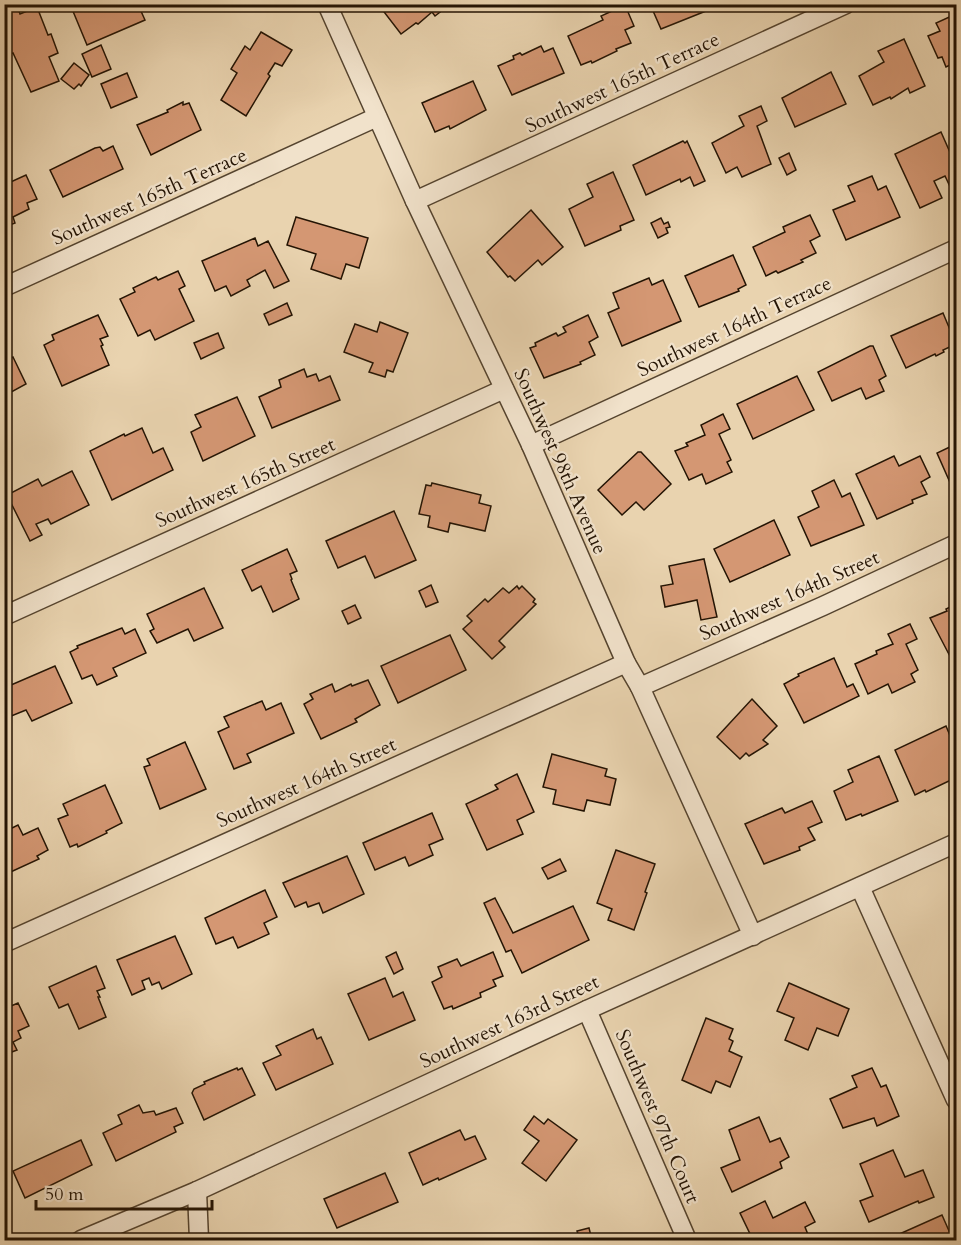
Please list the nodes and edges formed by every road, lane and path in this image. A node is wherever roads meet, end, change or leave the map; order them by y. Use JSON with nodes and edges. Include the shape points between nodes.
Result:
{"nodes":[{"id":1,"x":327,"y":4,"type":"edge"},
{"id":2,"x":846,"y":4,"type":"edge"},
{"id":3,"x":377,"y":117,"type":"junction"},
{"id":4,"x":415,"y":201,"type":"junction"},
{"id":5,"x":957,"y":249,"type":"edge"},
{"id":6,"x":4,"y":286,"type":"edge"},
{"id":7,"x":504,"y":388,"type":"junction"},
{"id":8,"x":531,"y":445,"type":"junction"},
{"id":9,"x":957,"y":544,"type":"edge"},
{"id":10,"x":4,"y":616,"type":"edge"},
{"id":11,"x":626,"y":663,"type":"junction"},
{"id":12,"x":640,"y":687,"type":"junction"},
{"id":13,"x":957,"y":843,"type":"edge"},
{"id":14,"x":860,"y":887,"type":"junction"},
{"id":15,"x":753,"y":936,"type":"junction"},
{"id":16,"x":4,"y":943,"type":"edge"},
{"id":17,"x":587,"y":1010,"type":"junction"},
{"id":18,"x":957,"y":1100,"type":"edge"},
{"id":19,"x":197,"y":1191,"type":"junction"},
{"id":20,"x":81,"y":1240,"type":"edge"},
{"id":21,"x":198,"y":1240,"type":"edge"},
{"id":22,"x":687,"y":1240,"type":"edge"}],
"edges":[{"from":1,"to":3,"type":"street","name":"Southwest 98th Avenue"},
{"from":2,"to":4,"type":"street","name":"Southwest 165th Terrace"},
{"from":3,"to":4,"type":"street","name":"Southwest 98th Avenue"},
{"from":3,"to":6,"type":"street","name":"Southwest 165th Terrace"},
{"from":4,"to":7,"type":"street","name":"Southwest 98th Avenue"},
{"from":5,"to":8,"type":"street","name":"Southwest 164th Terrace"},
{"from":7,"to":8,"type":"street","name":"Southwest 98th Avenue"},
{"from":7,"to":10,"type":"street","name":"Southwest 165th Street"},
{"from":8,"to":11,"type":"street","name":"Southwest 98th Avenue"},
{"from":9,"to":12,"type":"street","name":"Southwest 164th Street"},
{"from":11,"to":12,"type":"street","name":"Southwest 98th Avenue"},
{"from":11,"to":16,"type":"street","name":"Southwest 164th Street"},
{"from":12,"to":15,"type":"street","name":"Southwest 98th Avenue"},
{"from":13,"to":14,"type":"street","name":"Southwest 163rd Street"},
{"from":14,"to":15,"type":"street","name":"Southwest 163rd Street"},
{"from":14,"to":18,"type":"street"},
{"from":15,"to":17,"type":"street","name":"Southwest 163rd Street"},
{"from":17,"to":19,"type":"street","name":"Southwest 163rd Street"},
{"from":17,"to":22,"type":"street","name":"Southwest 97th Court"},
{"from":19,"to":20,"type":"street","name":"Southwest 163rd Street"},
{"from":19,"to":21,"type":"street"}]}
